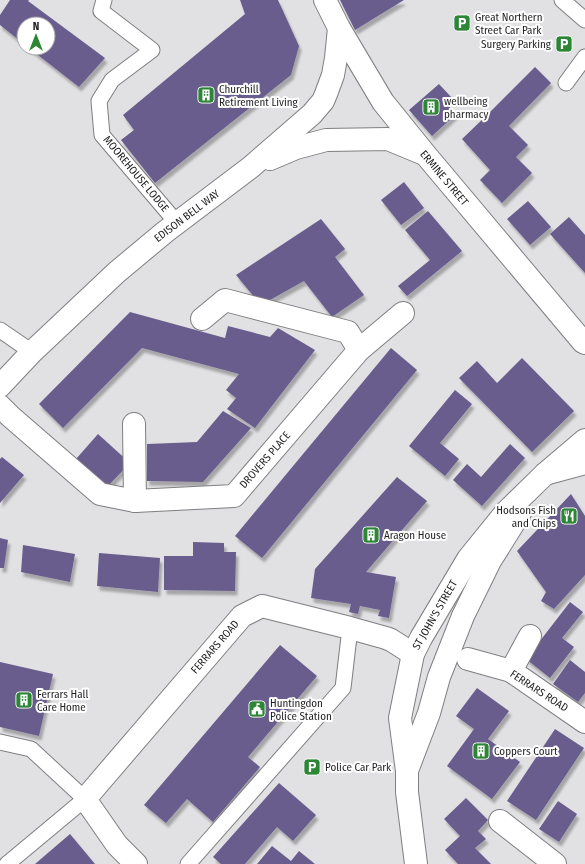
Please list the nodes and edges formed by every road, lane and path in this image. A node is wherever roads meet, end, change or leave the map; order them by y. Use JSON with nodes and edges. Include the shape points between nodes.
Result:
{"nodes":[{"id":1,"x":104,"y":0,"type":"edge"},
{"id":2,"x":325,"y":0,"type":"edge"},
{"id":3,"x":562,"y":0,"type":"edge"},
{"id":4,"x":585,"y":20,"type":"edge"},
{"id":5,"x":338,"y":28,"type":"junction"},
{"id":6,"x":585,"y":57,"type":"edge"},
{"id":7,"x":566,"y":83,"type":"dead end"},
{"id":8,"x":425,"y":154,"type":"junction"},
{"id":9,"x":251,"y":167,"type":"junction"},
{"id":10,"x":177,"y":223,"type":"junction"},
{"id":11,"x":403,"y":313,"type":"dead end"},
{"id":12,"x":202,"y":319,"type":"dead end"},
{"id":13,"x":0,"y":330,"type":"edge"},
{"id":14,"x":584,"y":344,"type":"edge"},
{"id":15,"x":359,"y":350,"type":"junction"},
{"id":16,"x":32,"y":352,"type":"junction"},
{"id":17,"x":0,"y":386,"type":"edge"},
{"id":18,"x":0,"y":406,"type":"edge"},
{"id":19,"x":134,"y":424,"type":"dead end"},
{"id":20,"x":582,"y":446,"type":"edge"},
{"id":21,"x":545,"y":474,"type":"junction"},
{"id":22,"x":135,"y":501,"type":"junction"},
{"id":23,"x":350,"y":628,"type":"junction"},
{"id":24,"x":530,"y":636,"type":"dead end"},
{"id":25,"x":413,"y":654,"type":"junction"},
{"id":26,"x":468,"y":659,"type":"dead end"},
{"id":27,"x":511,"y":671,"type":"junction"},
{"id":28,"x":585,"y":722,"type":"edge"},
{"id":29,"x":0,"y":742,"type":"edge"},
{"id":30,"x":407,"y":771,"type":"junction"},
{"id":31,"x":85,"y":798,"type":"junction"},
{"id":32,"x":500,"y":821,"type":"dead end"},
{"id":33,"x":7,"y":864,"type":"edge"},
{"id":34,"x":136,"y":864,"type":"edge"},
{"id":35,"x":188,"y":864,"type":"edge"},
{"id":36,"x":416,"y":864,"type":"edge"},
{"id":37,"x":556,"y":864,"type":"edge"}],
"edges":[{"from":1,"to":10,"type":"lane","name":"MOOREHOUSE LODGE","via":[[101,11],[152,50],[112,80],[99,101],[102,135]]},
{"from":2,"to":5,"type":"main road","name":"ERMINE STREET"},
{"from":3,"to":4,"type":"lane"},
{"from":5,"to":8,"type":"main road","name":"ERMINE STREET","via":[[383,102]]},
{"from":5,"to":9,"type":"main road","name":"EDISON BELL WAY","via":[[333,75],[323,101],[309,117]]},
{"from":6,"to":7,"type":"lane"},
{"from":8,"to":9,"type":"main road","via":[[388,139],[326,140],[296,148]]},
{"from":8,"to":14,"type":"main road","name":"ERMINE STREET"},
{"from":9,"to":10,"type":"main road","name":"EDISON BELL WAY"},
{"from":10,"to":16,"type":"main road","name":"EDISON BELL WAY","via":[[117,272]]},
{"from":11,"to":15,"type":"main road","name":"DROVERS PLACE"},
{"from":12,"to":15,"type":"main road","via":[[225,300],[348,332]]},
{"from":13,"to":16,"type":"lane"},
{"from":15,"to":22,"type":"main road","name":"DROVERS PLACE","via":[[234,496]]},
{"from":16,"to":17,"type":"main road","name":"EDISON BELL WAY"},
{"from":18,"to":22,"type":"main road","name":"DROVERS PLACE","via":[[100,494]]},
{"from":19,"to":22,"type":"main road"},
{"from":20,"to":21,"type":"main road","name":"ST JOHN'S STREET"},
{"from":21,"to":25,"type":"main road","name":"ST JOHN'S STREET","via":[[506,512],[468,559]]},
{"from":21,"to":30,"type":"main road","via":[[490,561],[463,616]]},
{"from":23,"to":25,"type":"main road","name":"FERRARS ROAD","via":[[391,640]]},
{"from":23,"to":31,"type":"main road","name":"FERRARS ROAD","via":[[262,606],[242,616]]},
{"from":23,"to":35,"type":"lane","via":[[343,688]]},
{"from":24,"to":27,"type":"main road"},
{"from":25,"to":30,"type":"main road","name":"ST JOHN'S STREET","via":[[400,718]]},
{"from":26,"to":27,"type":"main road","name":"FERRARS ROAD"},
{"from":27,"to":28,"type":"main road","name":"FERRARS ROAD"},
{"from":29,"to":31,"type":"lane","via":[[31,749]]},
{"from":30,"to":36,"type":"main road","name":"ST JOHN'S STREET","via":[[407,792]]},
{"from":31,"to":33,"type":"lane"},
{"from":31,"to":34,"type":"main road","via":[[117,845]]},
{"from":32,"to":37,"type":"main road"}]}
